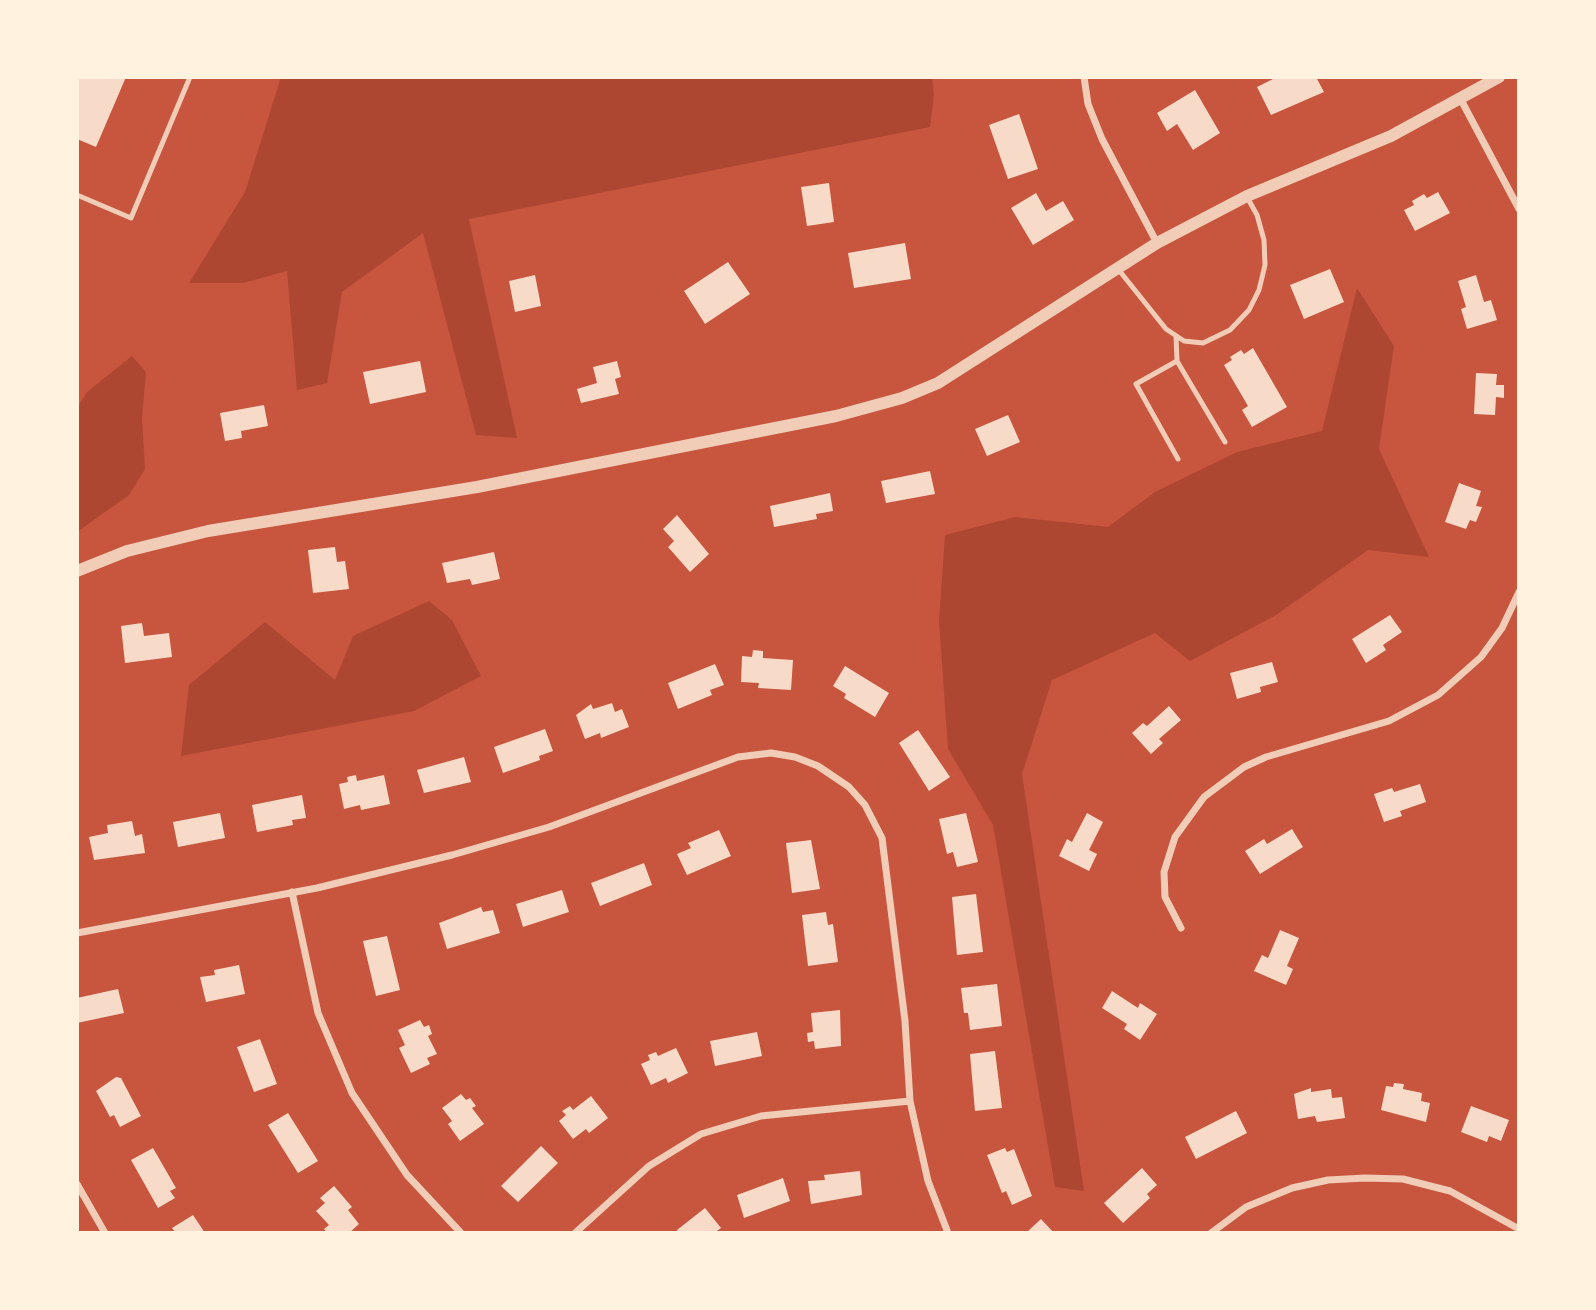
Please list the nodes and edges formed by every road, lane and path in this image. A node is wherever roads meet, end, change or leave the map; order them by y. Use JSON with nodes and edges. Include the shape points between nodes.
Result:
{"nodes":[{"id":1,"x":190,"y":77,"type":"edge"},
{"id":2,"x":1084,"y":77,"type":"edge"},
{"id":3,"x":1499,"y":77,"type":"edge"},
{"id":4,"x":1460,"y":98,"type":"junction"},
{"id":5,"x":77,"y":195,"type":"edge"},
{"id":6,"x":1247,"y":196,"type":"junction"},
{"id":7,"x":1519,"y":209,"type":"edge"},
{"id":8,"x":1157,"y":243,"type":"junction"},
{"id":9,"x":1116,"y":267,"type":"junction"},
{"id":10,"x":1176,"y":336,"type":"junction"},
{"id":11,"x":1177,"y":362,"type":"junction"},
{"id":12,"x":1225,"y":442,"type":"dead end"},
{"id":13,"x":1178,"y":459,"type":"dead end"},
{"id":14,"x":77,"y":571,"type":"edge"},
{"id":15,"x":1519,"y":592,"type":"edge"},
{"id":16,"x":292,"y":892,"type":"junction"},
{"id":17,"x":1181,"y":928,"type":"dead end"},
{"id":18,"x":77,"y":933,"type":"edge"},
{"id":19,"x":911,"y":1101,"type":"junction"},
{"id":20,"x":77,"y":1184,"type":"edge"},
{"id":21,"x":1519,"y":1229,"type":"edge"},
{"id":22,"x":105,"y":1233,"type":"edge"},
{"id":23,"x":461,"y":1233,"type":"edge"},
{"id":24,"x":575,"y":1233,"type":"edge"},
{"id":25,"x":948,"y":1233,"type":"edge"},
{"id":26,"x":1211,"y":1233,"type":"edge"}],
"edges":[{"from":1,"to":5,"type":"lane","via":[[131,218]]},
{"from":2,"to":8,"type":"street","via":[[1088,104],[1102,139]]},
{"from":3,"to":4,"type":"street"},
{"from":4,"to":6,"type":"street","via":[[1391,136]]},
{"from":4,"to":7,"type":"street"},
{"from":6,"to":8,"type":"street"},
{"from":6,"to":10,"type":"lane","via":[[1264,240],[1265,265],[1249,310],[1230,330],[1203,343]]},
{"from":8,"to":9,"type":"street"},
{"from":9,"to":10,"type":"lane"},
{"from":9,"to":14,"type":"street","via":[[938,383],[889,401],[836,416],[477,486],[196,533],[127,551]]},
{"from":10,"to":11,"type":"lane"},
{"from":11,"to":12,"type":"lane"},
{"from":11,"to":13,"type":"lane","via":[[1136,384]]},
{"from":15,"to":17,"type":"street","via":[[1481,657],[1438,695],[1390,721],[1266,757],[1244,767],[1204,797],[1175,837],[1164,872],[1165,897]]},
{"from":16,"to":18,"type":"street"},
{"from":16,"to":19,"type":"street","via":[[549,827],[738,757],[758,753],[795,757],[849,787],[865,805],[882,838]]},
{"from":16,"to":23,"type":"street","via":[[318,1013],[352,1093],[407,1175]]},
{"from":19,"to":24,"type":"street","via":[[761,1116],[701,1134],[649,1166]]},
{"from":19,"to":25,"type":"street","via":[[928,1181]]},
{"from":20,"to":22,"type":"street"},
{"from":21,"to":26,"type":"street","via":[[1451,1191],[1403,1179],[1365,1178],[1328,1180],[1280,1192],[1246,1207]]}]}
